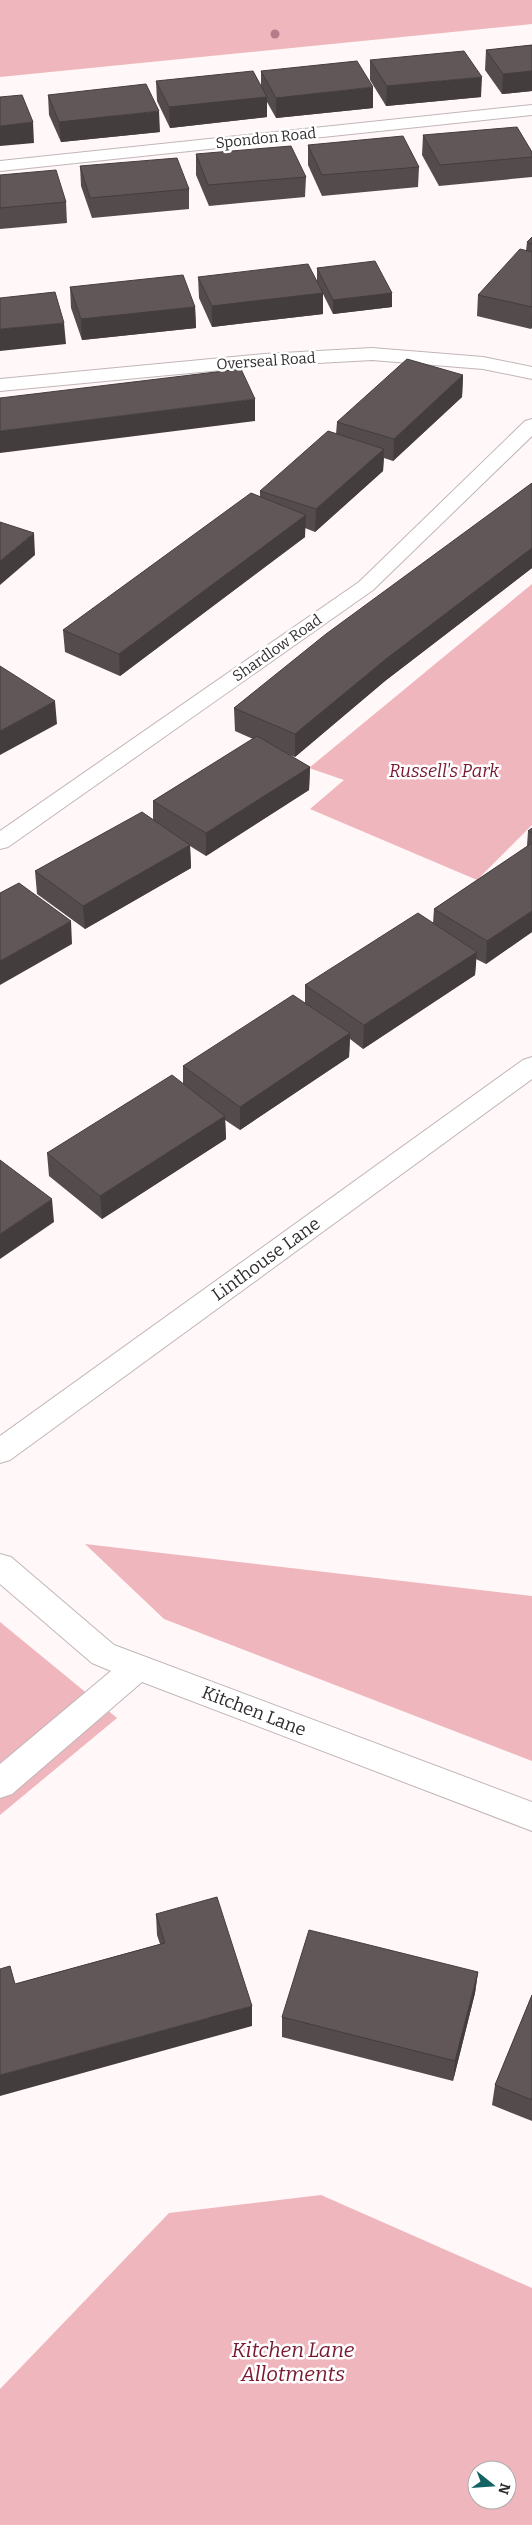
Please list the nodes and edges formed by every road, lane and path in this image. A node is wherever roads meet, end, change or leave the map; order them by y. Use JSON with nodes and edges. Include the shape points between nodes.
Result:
{"nodes":[{"id":1,"x":532,"y":110,"type":"edge"},
{"id":2,"x":0,"y":166,"type":"edge"},
{"id":3,"x":532,"y":373,"type":"edge"},
{"id":4,"x":0,"y":385,"type":"edge"},
{"id":5,"x":532,"y":425,"type":"edge"},
{"id":6,"x":1,"y":841,"type":"edge"},
{"id":7,"x":532,"y":1066,"type":"edge"},
{"id":8,"x":0,"y":1452,"type":"edge"},
{"id":9,"x":0,"y":1566,"type":"edge"},
{"id":10,"x":138,"y":1667,"type":"junction"},
{"id":11,"x":0,"y":1784,"type":"edge"},
{"id":12,"x":532,"y":1817,"type":"edge"}],
"edges":[{"from":1,"to":2,"type":"street","name":"Spondon Road"},
{"from":3,"to":4,"type":"street","name":"Overseal Road","via":[[483,363],[372,354],[264,360]]},
{"from":5,"to":6,"type":"street","name":"Shardlow Road","via":[[366,586]]},
{"from":7,"to":8,"type":"street","name":"Linthouse Lane"},
{"from":9,"to":10,"type":"street","name":"Kitchen Lane","via":[[103,1654]]},
{"from":10,"to":11,"type":"street"},
{"from":10,"to":12,"type":"street","name":"Kitchen Lane"}]}
